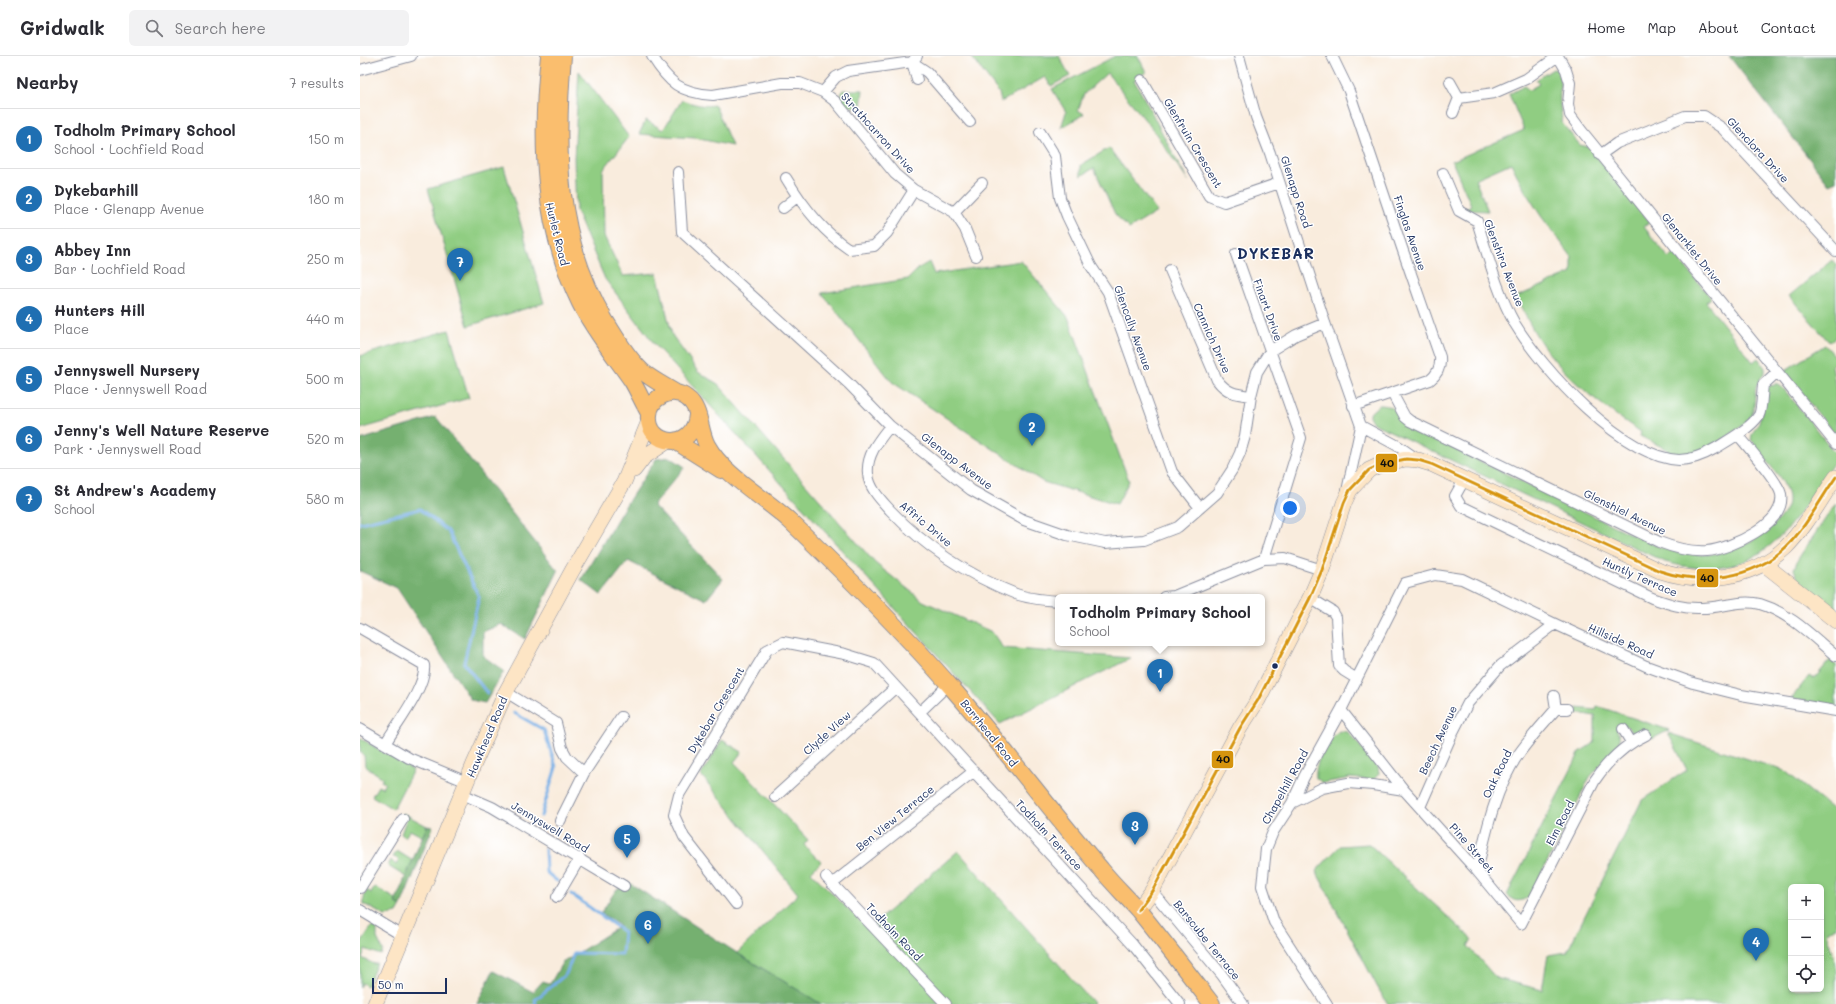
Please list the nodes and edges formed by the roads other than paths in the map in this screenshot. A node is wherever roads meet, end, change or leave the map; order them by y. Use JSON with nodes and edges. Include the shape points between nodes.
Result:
{"nodes":[{"id":1,"x":411,"y":56,"type":"edge"},
{"id":2,"x":549,"y":56,"type":"edge"},
{"id":3,"x":564,"y":56,"type":"edge"},
{"id":4,"x":652,"y":56,"type":"edge"},
{"id":5,"x":1239,"y":56,"type":"edge"},
{"id":6,"x":1332,"y":56,"type":"edge"},
{"id":7,"x":1558,"y":56,"type":"edge"},
{"id":8,"x":914,"y":59,"type":"edge"},
{"id":9,"x":360,"y":70,"type":"edge"},
{"id":10,"x":917,"y":80,"type":"dead end"},
{"id":11,"x":1142,"y":80,"type":"dead end"},
{"id":12,"x":1450,"y":82,"type":"dead end"},
{"id":13,"x":823,"y":92,"type":"junction"},
{"id":14,"x":1459,"y":98,"type":"junction"},
{"id":15,"x":1452,"y":113,"type":"dead end"},
{"id":16,"x":970,"y":122,"type":"dead end"},
{"id":17,"x":1040,"y":132,"type":"dead end"},
{"id":18,"x":1600,"y":155,"type":"junction"},
{"id":19,"x":678,"y":172,"type":"dead end"},
{"id":20,"x":1443,"y":173,"type":"dead end"},
{"id":21,"x":786,"y":178,"type":"dead end"},
{"id":22,"x":982,"y":183,"type":"dead end"},
{"id":23,"x":1279,"y":183,"type":"junction"},
{"id":24,"x":914,"y":190,"type":"junction"},
{"id":25,"x":797,"y":197,"type":"junction"},
{"id":26,"x":783,"y":208,"type":"dead end"},
{"id":27,"x":954,"y":212,"type":"junction"},
{"id":28,"x":1836,"y":250,"type":"edge"},
{"id":29,"x":1236,"y":254,"type":"dead end"},
{"id":30,"x":976,"y":256,"type":"dead end"},
{"id":31,"x":1170,"y":270,"type":"dead end"},
{"id":32,"x":1324,"y":323,"type":"junction"},
{"id":33,"x":1270,"y":351,"type":"junction"},
{"id":34,"x":1777,"y":372,"type":"junction"},
{"id":35,"x":676,"y":393,"type":"junction"},
{"id":36,"x":1392,"y":393,"type":"junction"},
{"id":37,"x":1251,"y":396,"type":"junction"},
{"id":38,"x":1353,"y":406,"type":"junction"},
{"id":39,"x":697,"y":415,"type":"junction"},
{"id":40,"x":649,"y":417,"type":"junction"},
{"id":41,"x":890,"y":426,"type":"junction"},
{"id":42,"x":1361,"y":426,"type":"junction"},
{"id":43,"x":1738,"y":435,"type":"junction"},
{"id":44,"x":671,"y":441,"type":"junction"},
{"id":45,"x":1836,"y":444,"type":"edge"},
{"id":46,"x":1418,"y":460,"type":"junction"},
{"id":47,"x":1836,"y":477,"type":"edge"},
{"id":48,"x":1464,"y":480,"type":"junction"},
{"id":49,"x":624,"y":482,"type":"junction"},
{"id":50,"x":743,"y":483,"type":"junction"},
{"id":51,"x":1344,"y":503,"type":"junction"},
{"id":52,"x":1200,"y":508,"type":"junction"},
{"id":53,"x":1264,"y":559,"type":"junction"},
{"id":54,"x":1764,"y":564,"type":"junction"},
{"id":55,"x":1322,"y":570,"type":"junction"},
{"id":56,"x":1405,"y":583,"type":"joint"},
{"id":57,"x":1179,"y":594,"type":"edge"},
{"id":58,"x":1310,"y":598,"type":"junction"},
{"id":59,"x":1055,"y":600,"type":"edge"},
{"id":60,"x":1836,"y":621,"type":"edge"},
{"id":61,"x":1555,"y":624,"type":"junction"},
{"id":62,"x":360,"y":628,"type":"edge"},
{"id":63,"x":1836,"y":656,"type":"edge"},
{"id":64,"x":1356,"y":679,"type":"junction"},
{"id":65,"x":949,"y":684,"type":"junction"},
{"id":66,"x":896,"y":687,"type":"junction"},
{"id":67,"x":506,"y":692,"type":"junction"},
{"id":68,"x":1554,"y":696,"type":"dead end"},
{"id":69,"x":1556,"y":709,"type":"junction"},
{"id":70,"x":1341,"y":710,"type":"junction"},
{"id":71,"x":1567,"y":710,"type":"dead end"},
{"id":72,"x":1836,"y":711,"type":"edge"},
{"id":73,"x":920,"y":712,"type":"junction"},
{"id":74,"x":621,"y":717,"type":"dead end"},
{"id":75,"x":360,"y":729,"type":"edge"},
{"id":76,"x":1623,"y":729,"type":"dead end"},
{"id":77,"x":1646,"y":735,"type":"dead end"},
{"id":78,"x":1631,"y":742,"type":"junction"},
{"id":79,"x":385,"y":744,"type":"junction"},
{"id":80,"x":974,"y":771,"type":"junction"},
{"id":81,"x":584,"y":773,"type":"junction"},
{"id":82,"x":465,"y":788,"type":"junction"},
{"id":83,"x":1404,"y":790,"type":"junction"},
{"id":84,"x":775,"y":797,"type":"dead end"},
{"id":85,"x":1292,"y":802,"type":"junction"},
{"id":86,"x":1420,"y":807,"type":"junction"},
{"id":87,"x":404,"y":819,"type":"dead end"},
{"id":88,"x":560,"y":821,"type":"dead end"},
{"id":89,"x":580,"y":858,"type":"junction"},
{"id":90,"x":1477,"y":871,"type":"junction"},
{"id":91,"x":829,"y":881,"type":"joint"},
{"id":92,"x":624,"y":886,"type":"dead end"},
{"id":93,"x":360,"y":888,"type":"edge"},
{"id":94,"x":1152,"y":891,"type":"junction"},
{"id":95,"x":557,"y":897,"type":"dead end"},
{"id":96,"x":736,"y":904,"type":"dead end"},
{"id":97,"x":360,"y":910,"type":"edge"},
{"id":98,"x":1138,"y":910,"type":"junction"},
{"id":99,"x":1521,"y":924,"type":"joint"},
{"id":100,"x":403,"y":936,"type":"junction"},
{"id":101,"x":376,"y":1004,"type":"edge"},
{"id":102,"x":946,"y":1004,"type":"edge"},
{"id":103,"x":1180,"y":1004,"type":"edge"},
{"id":104,"x":1212,"y":1004,"type":"edge"},
{"id":105,"x":1242,"y":1004,"type":"edge"},
{"id":106,"x":1327,"y":1004,"type":"edge"}],
"edges":[{"from":1,"to":9,"type":"street"},
{"from":2,"to":40,"type":"main road","name":"Hurlet Road","via":[[546,178],[551,219],[558,246],[580,302],[596,332],[632,381]]},
{"from":3,"to":35,"type":"main road","name":"Hurlet Road","via":[[559,153],[563,206],[573,248],[591,294],[626,351],[644,372]]},
{"from":4,"to":13,"type":"street","name":"Strathcarron Drive","via":[[665,77],[684,90],[704,95],[782,83],[800,83]]},
{"from":5,"to":23,"type":"street","name":"Glenapp Road","via":[[1256,117]]},
{"from":6,"to":36,"type":"street","name":"Finglas Avenue","via":[[1349,91],[1440,357],[1437,374],[1430,380]]},
{"from":7,"to":14,"type":"street","via":[[1526,79],[1494,93]]},
{"from":7,"to":18,"type":"street","name":"Glenarklet Drive","via":[[1570,83],[1570,115]]},
{"from":8,"to":10,"type":"street"},
{"from":8,"to":13,"type":"street","via":[[848,70],[836,77]]},
{"from":8,"to":16,"type":"street"},
{"from":11,"to":23,"type":"street","name":"Glenfruin Crescent","via":[[1209,196],[1224,202]]},
{"from":12,"to":14,"type":"street"},
{"from":13,"to":24,"type":"street","name":"Strathcarron Drive","via":[[836,102],[895,174]]},
{"from":14,"to":15,"type":"street"},
{"from":17,"to":52,"type":"street","name":"Glencally Avenue","via":[[1055,156],[1060,198],[1065,212],[1091,266],[1108,292],[1172,472]]},
{"from":18,"to":28,"type":"street","name":"Glenclora Drive","via":[[1617,143],[1672,120],[1685,116],[1704,116],[1722,128]]},
{"from":18,"to":34,"type":"street","name":"Glenarklet Drive"},
{"from":19,"to":41,"type":"street","name":"Glenapp Avenue","via":[[682,232],[849,384]]},
{"from":20,"to":43,"type":"street","name":"Glenshira Avenue","via":[[1459,211],[1477,222],[1495,278],[1515,322],[1539,358],[1586,408],[1637,445],[1670,459],[1698,457]]},
{"from":21,"to":25,"type":"street"},
{"from":22,"to":27,"type":"street"},
{"from":23,"to":32,"type":"street","name":"Glenapp Road"},
{"from":24,"to":25,"type":"street","via":[[887,233],[874,246],[849,249],[827,232]]},
{"from":24,"to":27,"type":"street","name":"Strathcarron Drive"},
{"from":25,"to":26,"type":"street"},
{"from":27,"to":30,"type":"street","via":[[965,229]]},
{"from":29,"to":33,"type":"street","name":"Finart Drive"},
{"from":31,"to":37,"type":"street","name":"Cannich Drive","via":[[1217,380],[1224,390]]},
{"from":32,"to":33,"type":"street","name":"Glenapp Avenue","via":[[1296,334]]},
{"from":32,"to":38,"type":"street","name":"Glenapp Road"},
{"from":33,"to":37,"type":"street","name":"Glenapp Avenue","via":[[1257,372]]},
{"from":33,"to":53,"type":"street","name":"Finart Drive","via":[[1301,438]]},
{"from":34,"to":43,"type":"street","name":"Glenshira Avenue","via":[[1763,385],[1760,414]]},
{"from":34,"to":45,"type":"street","name":"Glenarklet Drive"},
{"from":35,"to":39,"type":"main road","via":[[690,400]]},
{"from":35,"to":40,"type":"main road","via":[[669,393],[655,400]]},
{"from":36,"to":38,"type":"street","name":"Finglas Avenue"},
{"from":36,"to":43,"type":"street","name":"Glenshiel Avenue","via":[[1402,413],[1410,421],[1659,542],[1682,549],[1706,551],[1733,545],[1765,525],[1778,510],[1781,498],[1778,487]]},
{"from":37,"to":52,"type":"street","name":"Glenapp Avenue","via":[[1245,436],[1232,470],[1217,493]]},
{"from":38,"to":42,"type":"street","name":"Glenapp Road"},
{"from":39,"to":44,"type":"main road","via":[[693,431],[687,437]]},
{"from":39,"to":50,"type":"main road","name":"Barrhead Road","via":[[702,436],[711,451]]},
{"from":40,"to":44,"type":"main road","via":[[651,429],[656,435]]},
{"from":40,"to":49,"type":"street","name":"Hawkhead Road"},
{"from":41,"to":52,"type":"street","name":"Glenapp Avenue","via":[[971,490],[1024,520],[1067,535],[1105,544],[1144,540],[1178,527]]},
{"from":41,"to":59,"type":"street","name":"Affric Drive","via":[[876,444],[868,463],[868,476],[877,496],[904,524],[935,550],[974,575],[1018,594]]},
{"from":42,"to":46,"type":"street","via":[[1402,448]]},
{"from":42,"to":51,"type":"street"},
{"from":44,"to":49,"type":"street","name":"Hawkhead Road","via":[[644,457]]},
{"from":44,"to":50,"type":"main road","name":"Barrhead Road"},
{"from":46,"to":48,"type":"street"},
{"from":46,"to":51,"type":"street","via":[[1395,460],[1369,470],[1350,490]]},
{"from":47,"to":54,"type":"street","via":[[1800,532]]},
{"from":48,"to":54,"type":"street","via":[[1671,575],[1686,578],[1718,578],[1742,573]]},
{"from":48,"to":63,"type":"street","name":"Huntly Terrace","via":[[1456,496],[1461,506],[1652,598],[1677,607],[1703,608],[1745,602],[1760,604],[1785,614]]},
{"from":49,"to":67,"type":"street","name":"Hawkhead Road"},
{"from":50,"to":65,"type":"main road","name":"Barrhead Road","via":[[787,519]]},
{"from":51,"to":55,"type":"street"},
{"from":53,"to":55,"type":"street","via":[[1285,558]]},
{"from":53,"to":57,"type":"street"},
{"from":54,"to":60,"type":"street"},
{"from":55,"to":58,"type":"street"},
{"from":56,"to":61,"type":"street","name":"Hillside Road","via":[[1435,575],[1462,579]]},
{"from":56,"to":64,"type":"street","name":"Chapelhill Road"},
{"from":58,"to":64,"type":"street","via":[[1333,612],[1336,618],[1339,666]]},
{"from":58,"to":94,"type":"street","via":[[1258,700],[1240,728]]},
{"from":61,"to":72,"type":"street","name":"Hillside Road","via":[[1646,666],[1693,683],[1740,695]]},
{"from":61,"to":86,"type":"street","name":"Beech Avenue","via":[[1500,666],[1468,704]]},
{"from":62,"to":79,"type":"street","via":[[424,665],[425,674],[420,686]]},
{"from":64,"to":70,"type":"street","name":"Chapelhill Road"},
{"from":65,"to":73,"type":"street"},
{"from":65,"to":98,"type":"main road","name":"Barrhead Road","via":[[1102,871]]},
{"from":66,"to":73,"type":"street","name":"Todholm Terrace"},
{"from":66,"to":84,"type":"street","name":"Clyde View"},
{"from":66,"to":96,"type":"street","name":"Dykebar Crescent","via":[[874,663],[845,654],[783,642],[766,650],[679,795],[674,815],[684,837]]},
{"from":67,"to":81,"type":"street","via":[[556,723],[567,757]]},
{"from":67,"to":82,"type":"street","name":"Hawkhead Road"},
{"from":68,"to":69,"type":"street"},
{"from":69,"to":71,"type":"street"},
{"from":69,"to":90,"type":"street","name":"Oak Road","via":[[1518,756],[1502,786]]},
{"from":70,"to":83,"type":"street","name":"Pine Street"},
{"from":70,"to":85,"type":"street","name":"Chapelhill Road"},
{"from":73,"to":80,"type":"street","name":"Todholm Terrace"},
{"from":74,"to":81,"type":"street"},
{"from":75,"to":79,"type":"street","name":"Jennyswell Road"},
{"from":76,"to":78,"type":"street"},
{"from":77,"to":78,"type":"street","name":"Elm Road"},
{"from":78,"to":99,"type":"street","name":"Elm Road","via":[[1605,766],[1595,780]]},
{"from":79,"to":82,"type":"street","name":"Jennyswell Road"},
{"from":80,"to":91,"type":"street","name":"Ben View Terrace"},
{"from":80,"to":103,"type":"street","name":"Todholm Terrace","via":[[1133,945]]},
{"from":81,"to":88,"type":"street"},
{"from":82,"to":89,"type":"street","name":"Jennyswell Road","via":[[492,807]]},
{"from":82,"to":100,"type":"street","name":"Hawkhead Road"},
{"from":83,"to":85,"type":"street","via":[[1348,783],[1322,788]]},
{"from":83,"to":86,"type":"street","name":"Pine Street"},
{"from":85,"to":106,"type":"street","name":"Chapelhill Road","via":[[1273,832],[1266,850],[1262,886],[1274,922]]},
{"from":86,"to":90,"type":"street","name":"Pine Street"},
{"from":87,"to":93,"type":"street"},
{"from":89,"to":92,"type":"street","name":"Jennyswell Road"},
{"from":89,"to":95,"type":"street"},
{"from":90,"to":99,"type":"street","name":"Pine Street"},
{"from":91,"to":102,"type":"street","name":"Todholm Road"},
{"from":94,"to":98,"type":"street"},
{"from":94,"to":105,"type":"street","name":"Barscube Terrace","via":[[1222,975]]},
{"from":97,"to":100,"type":"street"},
{"from":98,"to":104,"type":"main road","name":"Barrhead Road"},
{"from":100,"to":101,"type":"street","name":"Hawkhead Road"}]}
